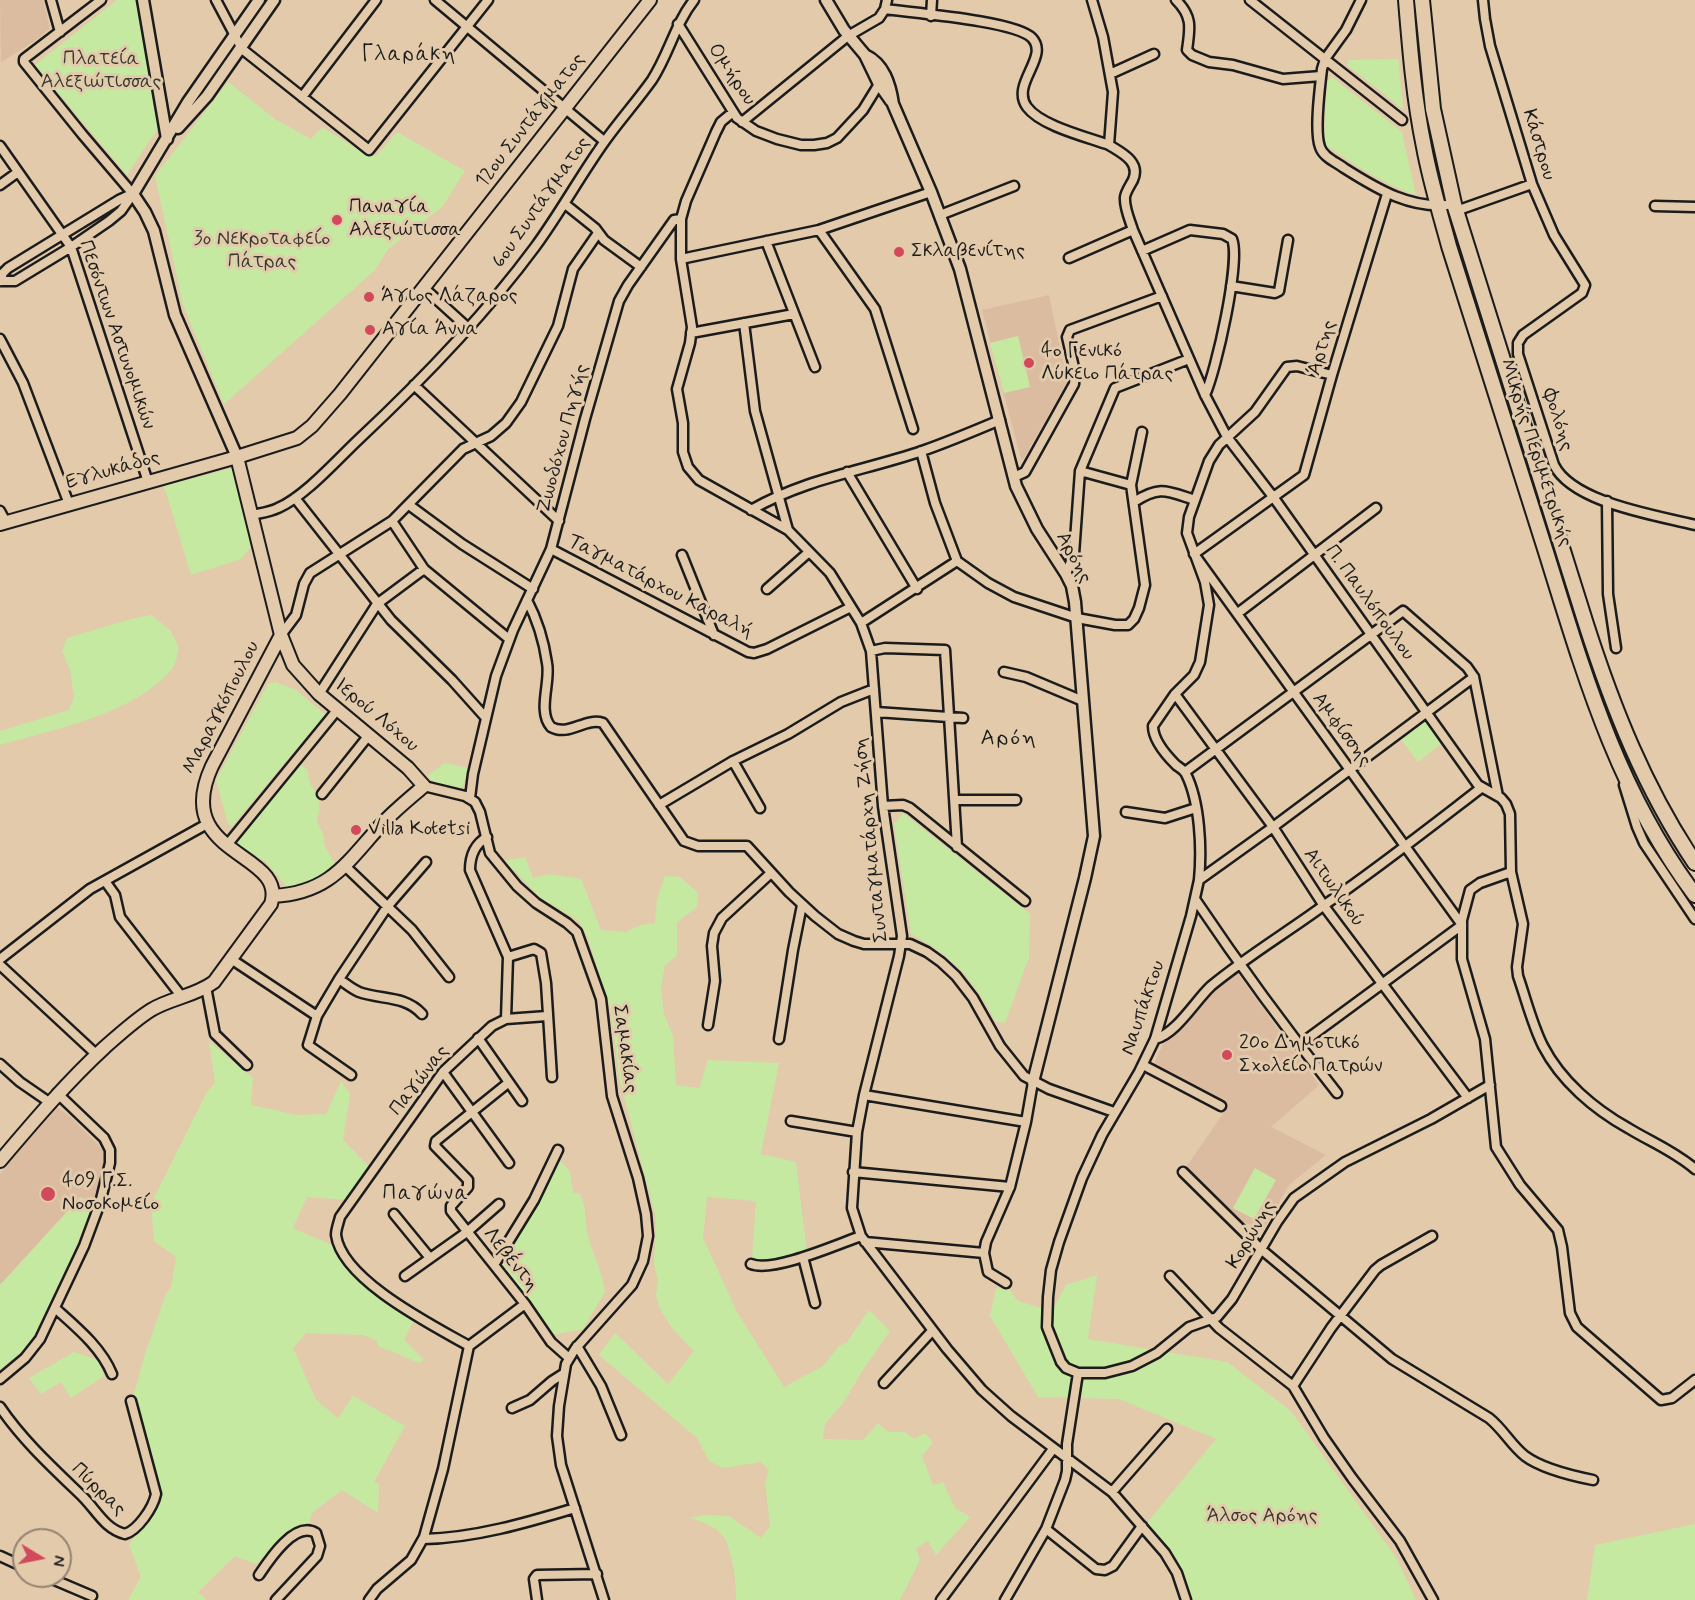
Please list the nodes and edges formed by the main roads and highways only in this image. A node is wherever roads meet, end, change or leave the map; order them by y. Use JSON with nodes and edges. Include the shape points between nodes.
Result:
{"nodes":[{"id":1,"x":650,"y":0,"type":"edge"},
{"id":2,"x":1406,"y":0,"type":"edge"},
{"id":3,"x":1422,"y":0,"type":"edge"},
{"id":4,"x":237,"y":457,"type":"junction"},
{"id":5,"x":2,"y":519,"type":"edge"},
{"id":6,"x":281,"y":635,"type":"junction"},
{"id":7,"x":1695,"y":862,"type":"edge"},
{"id":8,"x":1695,"y":895,"type":"edge"},
{"id":9,"x":273,"y":896,"type":"junction"},
{"id":10,"x":0,"y":1161,"type":"edge"}],
"edges":[{"from":1,"to":4,"type":"main road","name":"12ου Συντάγματος","via":[[306,432]]},
{"from":2,"to":8,"type":"main road","name":"Μικρής Περιμετρικής","via":[[1420,125],[1438,206],[1576,648],[1618,764],[1649,824]]},
{"from":3,"to":7,"type":"main road","name":"Μικρής Περιμετρικής","via":[[1433,109],[1455,208],[1609,693],[1646,780]]},
{"from":4,"to":5,"type":"main road","name":"Εγλυκάδος"},
{"from":4,"to":6,"type":"main road","name":"Μαραγκόπουλου"},
{"from":6,"to":9,"type":"main road","name":"Μαραγκόπουλου","via":[[207,777],[202,806],[207,824],[261,871]]},
{"from":6,"to":9,"type":"main road","name":"Ιερού Λόχου","via":[[293,665],[319,694],[424,786],[330,879],[289,895]]},
{"from":9,"to":10,"type":"main road","via":[[220,975],[206,987],[152,1010],[97,1055],[53,1098]]}]}
